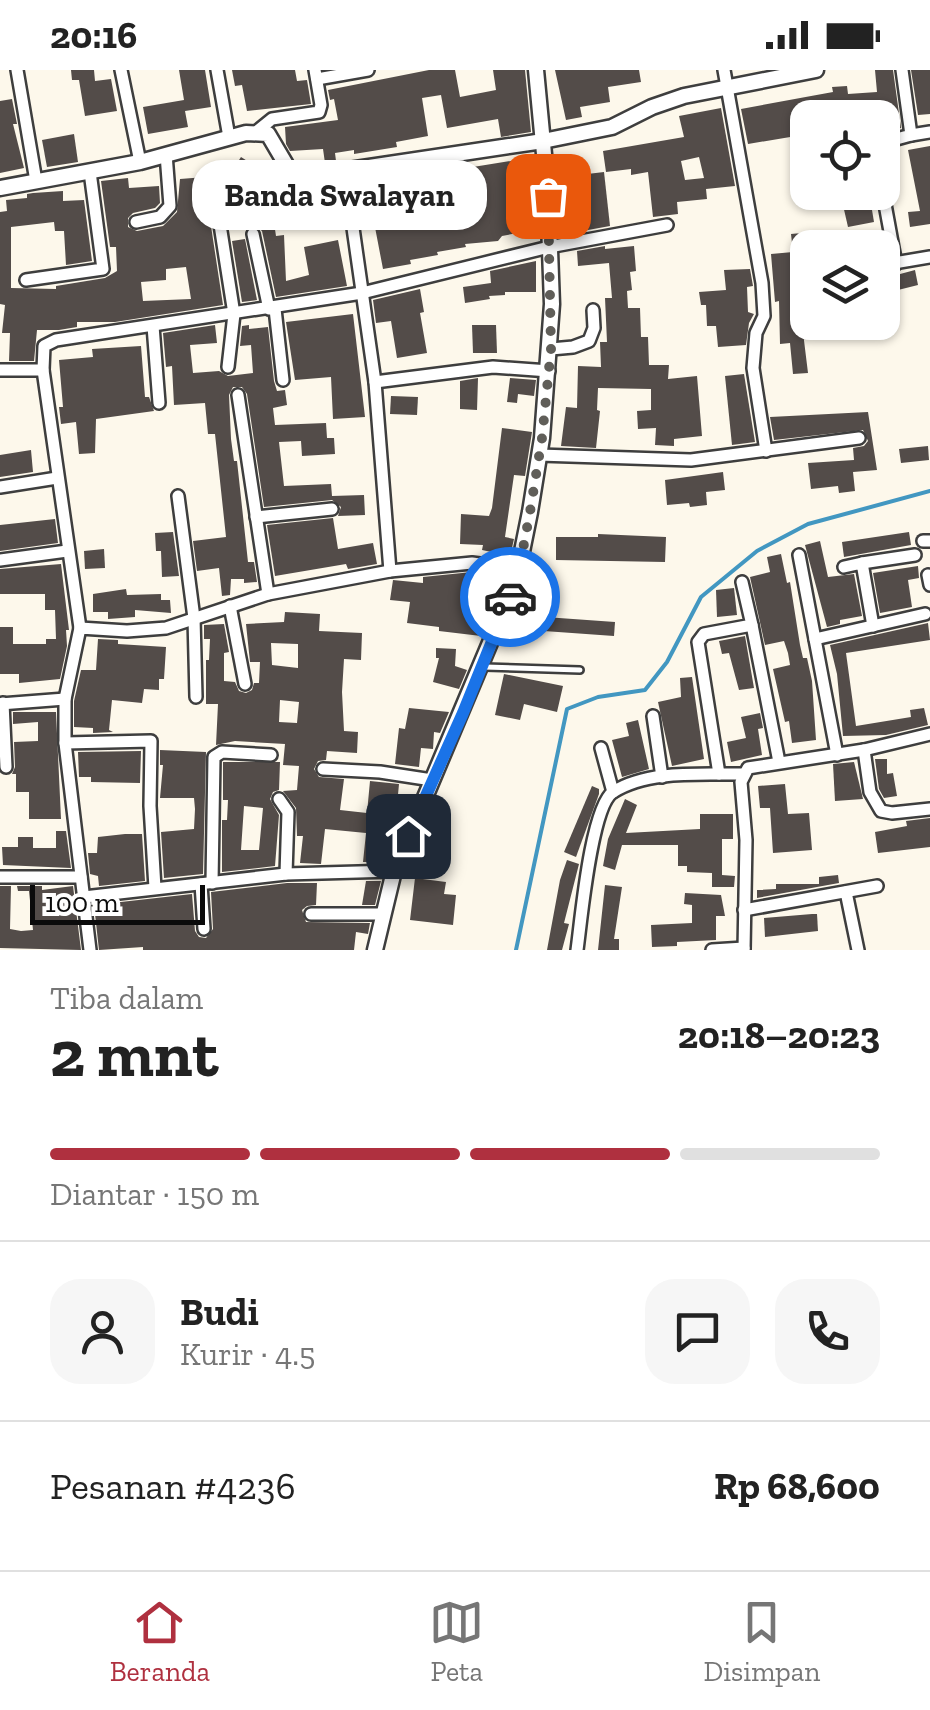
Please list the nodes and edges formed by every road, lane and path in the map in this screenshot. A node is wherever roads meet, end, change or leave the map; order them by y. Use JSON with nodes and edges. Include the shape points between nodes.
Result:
{"nodes":[{"id":1,"x":17,"y":70,"type":"edge"},
{"id":2,"x":122,"y":70,"type":"edge"},
{"id":3,"x":216,"y":70,"type":"edge"},
{"id":4,"x":368,"y":70,"type":"edge"},
{"id":5,"x":536,"y":70,"type":"edge"},
{"id":6,"x":724,"y":70,"type":"edge"},
{"id":7,"x":902,"y":70,"type":"edge"},
{"id":8,"x":812,"y":71,"type":"edge"},
{"id":9,"x":785,"y":74,"type":"edge"},
{"id":10,"x":316,"y":75,"type":"edge"},
{"id":11,"x":728,"y":89,"type":"junction"},
{"id":12,"x":256,"y":132,"type":"junction"},
{"id":13,"x":930,"y":132,"type":"edge"},
{"id":14,"x":910,"y":135,"type":"junction"},
{"id":15,"x":229,"y":137,"type":"junction"},
{"id":16,"x":900,"y":138,"type":"edge"},
{"id":17,"x":543,"y":141,"type":"junction"},
{"id":18,"x":166,"y":154,"type":"junction"},
{"id":19,"x":140,"y":162,"type":"junction"},
{"id":20,"x":90,"y":172,"type":"junction"},
{"id":21,"x":345,"y":172,"type":"junction"},
{"id":22,"x":36,"y":182,"type":"junction"},
{"id":23,"x":0,"y":188,"type":"edge"},
{"id":24,"x":218,"y":212,"type":"dead end"},
{"id":25,"x":136,"y":222,"type":"dead end"},
{"id":26,"x":667,"y":225,"type":"dead end"},
{"id":27,"x":253,"y":234,"type":"dead end"},
{"id":28,"x":549,"y":248,"type":"junction"},
{"id":29,"x":930,"y":258,"type":"edge"},
{"id":30,"x":900,"y":262,"type":"edge"},
{"id":31,"x":26,"y":280,"type":"dead end"},
{"id":32,"x":362,"y":293,"type":"junction"},
{"id":33,"x":272,"y":309,"type":"junction"},
{"id":34,"x":593,"y":310,"type":"dead end"},
{"id":35,"x":234,"y":314,"type":"junction"},
{"id":36,"x":153,"y":326,"type":"junction"},
{"id":37,"x":551,"y":349,"type":"junction"},
{"id":38,"x":228,"y":367,"type":"dead end"},
{"id":39,"x":0,"y":370,"type":"edge"},
{"id":40,"x":43,"y":370,"type":"junction"},
{"id":41,"x":549,"y":371,"type":"junction"},
{"id":42,"x":284,"y":380,"type":"dead end"},
{"id":43,"x":375,"y":382,"type":"junction"},
{"id":44,"x":238,"y":395,"type":"dead end"},
{"id":45,"x":159,"y":403,"type":"dead end"},
{"id":46,"x":859,"y":438,"type":"dead end"},
{"id":47,"x":766,"y":450,"type":"junction"},
{"id":48,"x":539,"y":455,"type":"junction"},
{"id":49,"x":58,"y":478,"type":"junction"},
{"id":50,"x":0,"y":488,"type":"edge"},
{"id":51,"x":178,"y":496,"type":"dead end"},
{"id":52,"x":332,"y":509,"type":"dead end"},
{"id":53,"x":256,"y":518,"type":"junction"},
{"id":54,"x":67,"y":551,"type":"junction"},
{"id":55,"x":799,"y":555,"type":"dead end"},
{"id":56,"x":915,"y":555,"type":"dead end"},
{"id":57,"x":0,"y":560,"type":"edge"},
{"id":58,"x":862,"y":563,"type":"junction"},
{"id":59,"x":844,"y":566,"type":"dead end"},
{"id":60,"x":519,"y":570,"type":"junction"},
{"id":61,"x":390,"y":571,"type":"junction"},
{"id":62,"x":742,"y":582,"type":"dead end"},
{"id":63,"x":268,"y":594,"type":"junction"},
{"id":64,"x":230,"y":606,"type":"junction"},
{"id":65,"x":925,"y":614,"type":"dead end"},
{"id":66,"x":194,"y":618,"type":"junction"},
{"id":67,"x":752,"y":625,"type":"junction"},
{"id":68,"x":872,"y":626,"type":"junction"},
{"id":69,"x":80,"y":628,"type":"junction"},
{"id":70,"x":815,"y":639,"type":"junction"},
{"id":71,"x":482,"y":667,"type":"junction"},
{"id":72,"x":580,"y":670,"type":"dead end"},
{"id":73,"x":245,"y":684,"type":"dead end"},
{"id":74,"x":196,"y":697,"type":"dead end"},
{"id":75,"x":65,"y":699,"type":"junction"},
{"id":76,"x":1,"y":703,"type":"edge"},
{"id":77,"x":653,"y":716,"type":"dead end"},
{"id":78,"x":930,"y":734,"type":"edge"},
{"id":79,"x":65,"y":743,"type":"junction"},
{"id":80,"x":602,"y":748,"type":"dead end"},
{"id":81,"x":864,"y":750,"type":"junction"},
{"id":82,"x":838,"y":754,"type":"junction"},
{"id":83,"x":271,"y":755,"type":"dead end"},
{"id":84,"x":778,"y":762,"type":"junction"},
{"id":85,"x":6,"y":767,"type":"dead end"},
{"id":86,"x":322,"y":769,"type":"dead end"},
{"id":87,"x":719,"y":774,"type":"junction"},
{"id":88,"x":744,"y":774,"type":"junction"},
{"id":89,"x":662,"y":777,"type":"junction"},
{"id":90,"x":432,"y":780,"type":"junction"},
{"id":91,"x":613,"y":792,"type":"junction"},
{"id":92,"x":279,"y":798,"type":"dead end"},
{"id":93,"x":930,"y":809,"type":"edge"},
{"id":94,"x":394,"y":872,"type":"junction"},
{"id":95,"x":286,"y":874,"type":"junction"},
{"id":96,"x":81,"y":876,"type":"junction"},
{"id":97,"x":0,"y":877,"type":"edge"},
{"id":98,"x":206,"y":883,"type":"junction"},
{"id":99,"x":877,"y":886,"type":"dead end"},
{"id":100,"x":155,"y":888,"type":"junction"},
{"id":101,"x":846,"y":892,"type":"junction"},
{"id":102,"x":84,"y":897,"type":"junction"},
{"id":103,"x":744,"y":910,"type":"junction"},
{"id":104,"x":311,"y":914,"type":"dead end"},
{"id":105,"x":383,"y":914,"type":"junction"},
{"id":106,"x":204,"y":930,"type":"dead end"},
{"id":107,"x":744,"y":949,"type":"edge"},
{"id":108,"x":90,"y":950,"type":"edge"},
{"id":109,"x":375,"y":950,"type":"edge"},
{"id":110,"x":577,"y":950,"type":"edge"},
{"id":111,"x":712,"y":950,"type":"edge"},
{"id":112,"x":858,"y":950,"type":"edge"}],
"edges":[{"from":1,"to":22,"type":"street"},
{"from":2,"to":19,"type":"street"},
{"from":3,"to":15,"type":"street"},
{"from":4,"to":10,"type":"street"},
{"from":5,"to":17,"type":"street"},
{"from":6,"to":11,"type":"street"},
{"from":7,"to":14,"type":"street"},
{"from":8,"to":9,"type":"street"},
{"from":9,"to":11,"type":"street"},
{"from":10,"to":12,"type":"street","via":[[319,112],[272,120]]},
{"from":11,"to":17,"type":"street","via":[[652,106],[612,127]]},
{"from":11,"to":47,"type":"street","via":[[762,283],[764,316],[754,368]]},
{"from":12,"to":15,"type":"street"},
{"from":12,"to":21,"type":"street","via":[[272,138],[288,168],[299,174]]},
{"from":13,"to":14,"type":"street"},
{"from":14,"to":16,"type":"street"},
{"from":15,"to":18,"type":"street"},
{"from":17,"to":21,"type":"street"},
{"from":17,"to":28,"type":"street"},
{"from":18,"to":19,"type":"street"},
{"from":18,"to":25,"type":"street","via":[[170,206],[160,217]]},
{"from":19,"to":20,"type":"street"},
{"from":20,"to":22,"type":"street"},
{"from":20,"to":31,"type":"street","via":[[103,268]]},
{"from":21,"to":32,"type":"street"},
{"from":22,"to":23,"type":"street"},
{"from":24,"to":35,"type":"street"},
{"from":26,"to":28,"type":"street"},
{"from":27,"to":33,"type":"street"},
{"from":28,"to":32,"type":"street"},
{"from":28,"to":37,"type":"street"},
{"from":29,"to":30,"type":"street"},
{"from":32,"to":33,"type":"street"},
{"from":32,"to":43,"type":"street"},
{"from":33,"to":35,"type":"street"},
{"from":33,"to":42,"type":"street"},
{"from":34,"to":37,"type":"street","via":[[589,341]]},
{"from":35,"to":36,"type":"street"},
{"from":35,"to":38,"type":"street"},
{"from":36,"to":40,"type":"street","via":[[48,342]]},
{"from":36,"to":45,"type":"street"},
{"from":37,"to":41,"type":"street"},
{"from":39,"to":40,"type":"street"},
{"from":40,"to":49,"type":"street"},
{"from":41,"to":43,"type":"street","via":[[493,367]]},
{"from":41,"to":48,"type":"street"},
{"from":43,"to":61,"type":"street"},
{"from":44,"to":53,"type":"street"},
{"from":46,"to":47,"type":"street"},
{"from":47,"to":48,"type":"street","via":[[692,460]]},
{"from":48,"to":60,"type":"street"},
{"from":49,"to":50,"type":"street"},
{"from":49,"to":54,"type":"street"},
{"from":51,"to":66,"type":"street"},
{"from":52,"to":53,"type":"street"},
{"from":53,"to":63,"type":"street"},
{"from":54,"to":57,"type":"street"},
{"from":54,"to":69,"type":"street"},
{"from":55,"to":70,"type":"street"},
{"from":56,"to":58,"type":"street"},
{"from":58,"to":59,"type":"street"},
{"from":58,"to":68,"type":"street"},
{"from":60,"to":61,"type":"street","via":[[462,563]]},
{"from":60,"to":71,"type":"street"},
{"from":61,"to":63,"type":"street"},
{"from":62,"to":67,"type":"street"},
{"from":63,"to":64,"type":"street"},
{"from":64,"to":66,"type":"street"},
{"from":64,"to":73,"type":"street"},
{"from":65,"to":68,"type":"street"},
{"from":66,"to":69,"type":"street","via":[[150,631]]},
{"from":66,"to":74,"type":"street"},
{"from":67,"to":84,"type":"street"},
{"from":67,"to":87,"type":"street","via":[[704,634],[698,642]]},
{"from":68,"to":70,"type":"street"},
{"from":69,"to":75,"type":"street"},
{"from":70,"to":82,"type":"street"},
{"from":71,"to":72,"type":"lane"},
{"from":71,"to":90,"type":"street"},
{"from":75,"to":76,"type":"street"},
{"from":75,"to":79,"type":"street"},
{"from":76,"to":85,"type":"street"},
{"from":77,"to":89,"type":"street"},
{"from":78,"to":81,"type":"street"},
{"from":79,"to":96,"type":"street"},
{"from":79,"to":100,"type":"street","via":[[151,741]]},
{"from":80,"to":91,"type":"street"},
{"from":81,"to":82,"type":"street"},
{"from":81,"to":93,"type":"street","via":[[870,792],[881,811]]},
{"from":82,"to":84,"type":"street"},
{"from":83,"to":98,"type":"street","via":[[214,757]]},
{"from":84,"to":88,"type":"street"},
{"from":86,"to":90,"type":"street"},
{"from":87,"to":88,"type":"street"},
{"from":87,"to":89,"type":"street"},
{"from":88,"to":103,"type":"street"},
{"from":89,"to":91,"type":"street"},
{"from":90,"to":94,"type":"street"},
{"from":91,"to":110,"type":"street","via":[[594,836]]},
{"from":92,"to":95,"type":"street","via":[[288,812]]},
{"from":94,"to":95,"type":"street"},
{"from":94,"to":105,"type":"street"},
{"from":95,"to":98,"type":"street"},
{"from":96,"to":97,"type":"street"},
{"from":96,"to":102,"type":"street"},
{"from":98,"to":100,"type":"street"},
{"from":98,"to":106,"type":"street"},
{"from":99,"to":101,"type":"street"},
{"from":100,"to":102,"type":"street"},
{"from":101,"to":103,"type":"street"},
{"from":101,"to":112,"type":"street"},
{"from":102,"to":108,"type":"street"},
{"from":103,"to":107,"type":"street"},
{"from":104,"to":105,"type":"street"},
{"from":105,"to":109,"type":"street"},
{"from":107,"to":111,"type":"street"}]}
